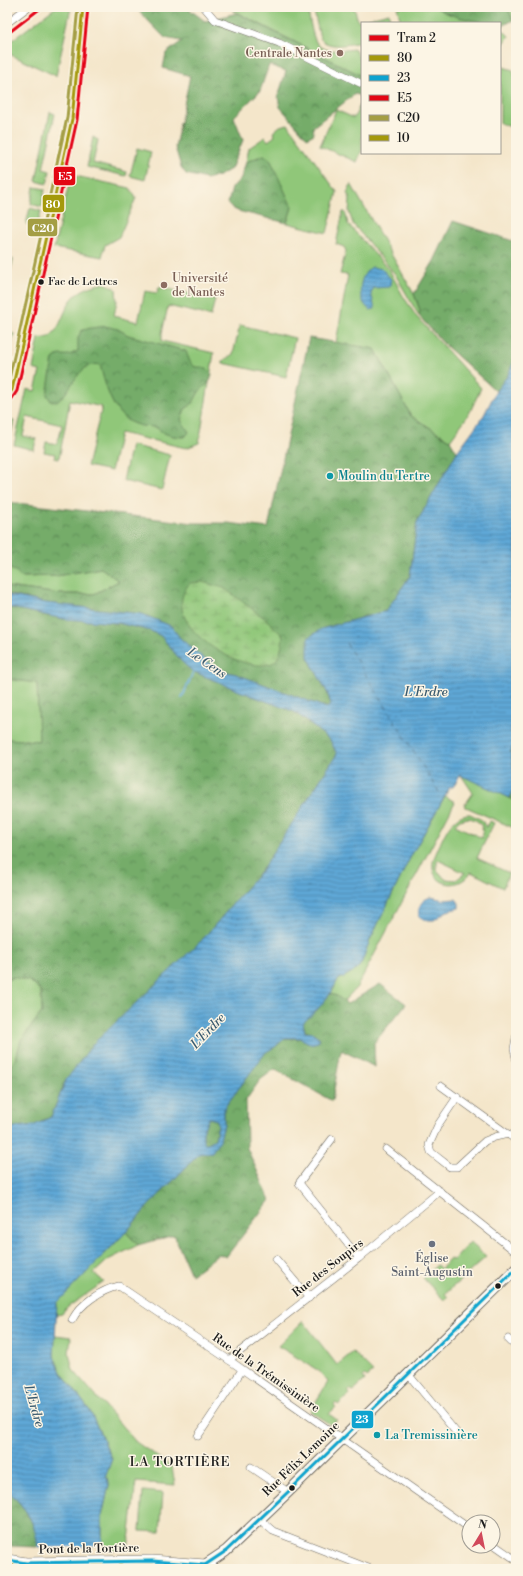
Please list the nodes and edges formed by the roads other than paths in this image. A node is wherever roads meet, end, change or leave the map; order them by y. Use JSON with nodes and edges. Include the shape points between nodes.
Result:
{"nodes":[{"id":1,"x":28,"y":7,"type":"edge"},
{"id":2,"x":83,"y":7,"type":"edge"},
{"id":3,"x":204,"y":7,"type":"edge"},
{"id":4,"x":7,"y":23,"type":"edge"},
{"id":5,"x":361,"y":84,"type":"edge"},
{"id":6,"x":7,"y":397,"type":"edge"},
{"id":7,"x":516,"y":1038,"type":"edge"},
{"id":8,"x":516,"y":1058,"type":"edge"},
{"id":9,"x":441,"y":1086,"type":"dead end"},
{"id":10,"x":457,"y":1097,"type":"junction"},
{"id":11,"x":508,"y":1134,"type":"junction"},
{"id":12,"x":332,"y":1139,"type":"dead end"},
{"id":13,"x":516,"y":1140,"type":"edge"},
{"id":14,"x":386,"y":1149,"type":"dead end"},
{"id":15,"x":440,"y":1191,"type":"junction"},
{"id":16,"x":516,"y":1252,"type":"edge"},
{"id":17,"x":359,"y":1258,"type":"junction"},
{"id":18,"x":276,"y":1259,"type":"dead end"},
{"id":19,"x":516,"y":1269,"type":"edge"},
{"id":20,"x":309,"y":1298,"type":"junction"},
{"id":21,"x":72,"y":1320,"type":"dead end"},
{"id":22,"x":508,"y":1339,"type":"dead end"},
{"id":23,"x":516,"y":1347,"type":"edge"},
{"id":24,"x":229,"y":1360,"type":"junction"},
{"id":25,"x":242,"y":1370,"type":"junction"},
{"id":26,"x":408,"y":1374,"type":"junction"},
{"id":27,"x":198,"y":1436,"type":"dead end"},
{"id":28,"x":460,"y":1437,"type":"dead end"},
{"id":29,"x":342,"y":1439,"type":"junction"},
{"id":30,"x":251,"y":1467,"type":"dead end"},
{"id":31,"x":288,"y":1492,"type":"junction"},
{"id":32,"x":258,"y":1518,"type":"junction"},
{"id":33,"x":461,"y":1522,"type":"edge"},
{"id":34,"x":501,"y":1550,"type":"edge"},
{"id":35,"x":7,"y":1560,"type":"edge"},
{"id":36,"x":516,"y":1560,"type":"edge"},
{"id":37,"x":28,"y":1565,"type":"edge"},
{"id":38,"x":207,"y":1568,"type":"edge"},
{"id":39,"x":372,"y":1569,"type":"edge"}],
"edges":[{"from":1,"to":4,"type":"street"},
{"from":2,"to":6,"type":"street","via":[[72,118],[12,390]]},
{"from":3,"to":5,"type":"street","via":[[216,20],[279,43]]},
{"from":7,"to":8,"type":"street"},
{"from":9,"to":10,"type":"street"},
{"from":10,"to":11,"type":"street"},
{"from":10,"to":11,"type":"street","via":[[438,1125],[429,1145],[431,1152],[450,1167],[462,1164],[485,1141]]},
{"from":11,"to":13,"type":"street"},
{"from":12,"to":17,"type":"street","via":[[299,1183]]},
{"from":14,"to":15,"type":"street"},
{"from":15,"to":16,"type":"street"},
{"from":15,"to":17,"type":"street","name":"Rue des Soupirs"},
{"from":17,"to":20,"type":"street","name":"Rue des Soupirs"},
{"from":18,"to":20,"type":"street"},
{"from":19,"to":26,"type":"street","name":"Rue Félix Lemoine"},
{"from":20,"to":24,"type":"street","name":"Rue des Soupirs"},
{"from":21,"to":24,"type":"street","name":"Rue de la Trémissinière","via":[[76,1312],[93,1298],[119,1286]]},
{"from":22,"to":23,"type":"street"},
{"from":24,"to":25,"type":"street","name":"Rue de la Trémissinière"},
{"from":25,"to":27,"type":"street"},
{"from":25,"to":29,"type":"street","name":"Rue de la Trémissinière"},
{"from":26,"to":28,"type":"street"},
{"from":26,"to":29,"type":"street","name":"Rue Félix Lemoine"},
{"from":29,"to":31,"type":"street","name":"Rue Félix Lemoine"},
{"from":29,"to":33,"type":"street","name":"Rue de la Trémissinière"},
{"from":30,"to":31,"type":"street"},
{"from":31,"to":32,"type":"street","name":"Rue Félix Lemoine"},
{"from":32,"to":38,"type":"street","name":"Rue Félix Lemoine"},
{"from":32,"to":39,"type":"street","via":[[272,1532]]},
{"from":34,"to":36,"type":"street"},
{"from":35,"to":37,"type":"main road","name":"Pont de la Tortière"},
{"from":37,"to":38,"type":"main road","name":"Pont de la Tortière","via":[[152,1561]]}]}
